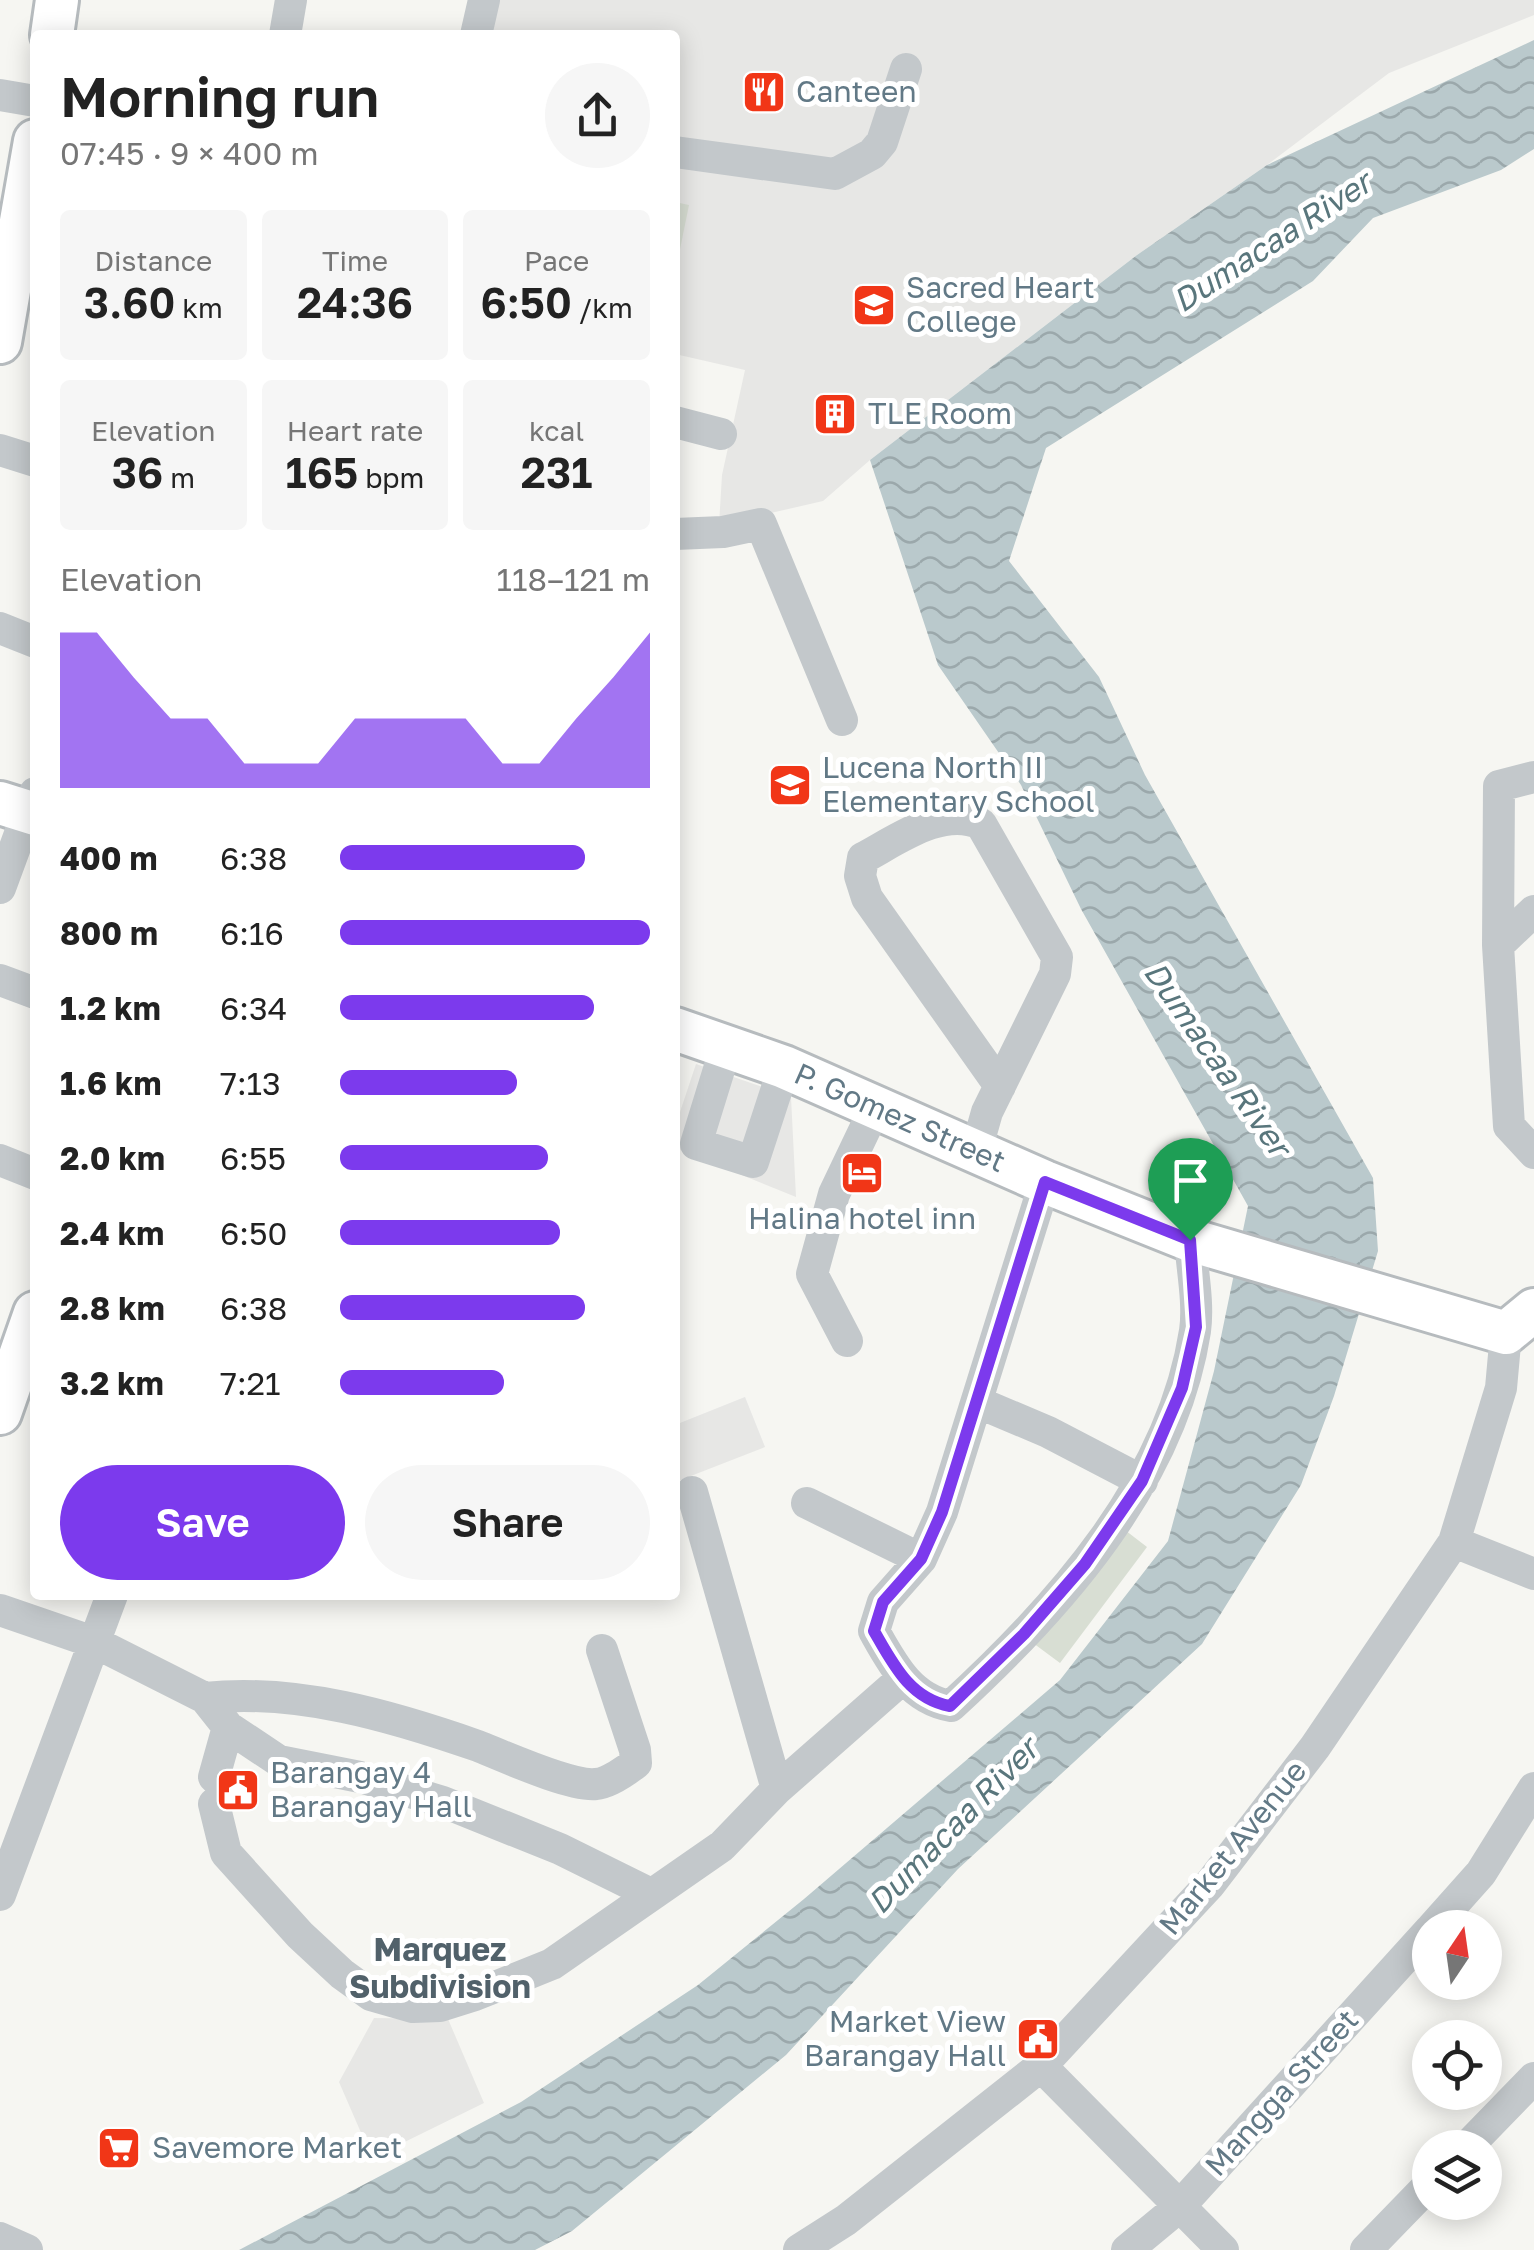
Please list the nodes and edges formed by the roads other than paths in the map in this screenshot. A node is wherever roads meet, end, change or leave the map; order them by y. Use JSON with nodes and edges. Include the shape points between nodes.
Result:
{"nodes":[{"id":1,"x":57,"y":0,"type":"edge"},
{"id":2,"x":292,"y":0,"type":"edge"},
{"id":3,"x":484,"y":0,"type":"edge"},
{"id":4,"x":53,"y":30,"type":"edge"},
{"id":5,"x":286,"y":30,"type":"edge"},
{"id":6,"x":477,"y":30,"type":"edge"},
{"id":7,"x":906,"y":69,"type":"dead end"},
{"id":8,"x":0,"y":95,"type":"edge"},
{"id":9,"x":30,"y":100,"type":"edge"},
{"id":10,"x":680,"y":153,"type":"edge"},
{"id":11,"x":30,"y":169,"type":"edge"},
{"id":12,"x":0,"y":342,"type":"edge"},
{"id":13,"x":680,"y":423,"type":"edge"},
{"id":14,"x":722,"y":434,"type":"dead end"},
{"id":15,"x":0,"y":450,"type":"edge"},
{"id":16,"x":30,"y":459,"type":"edge"},
{"id":17,"x":680,"y":534,"type":"edge"},
{"id":18,"x":0,"y":628,"type":"edge"},
{"id":19,"x":30,"y":640,"type":"edge"},
{"id":20,"x":842,"y":720,"type":"dead end"},
{"id":21,"x":1534,"y":776,"type":"edge"},
{"id":22,"x":25,"y":805,"type":"edge"},
{"id":23,"x":0,"y":888,"type":"edge"},
{"id":24,"x":1534,"y":911,"type":"edge"},
{"id":25,"x":1498,"y":945,"type":"junction"},
{"id":26,"x":0,"y":980,"type":"edge"},
{"id":27,"x":30,"y":991,"type":"edge"},
{"id":28,"x":680,"y":1032,"type":"edge"},
{"id":29,"x":726,"y":1047,"type":"junction"},
{"id":30,"x":784,"y":1067,"type":"junction"},
{"id":31,"x":1000,"y":1086,"type":"junction"},
{"id":32,"x":876,"y":1106,"type":"junction"},
{"id":33,"x":1533,"y":1150,"type":"edge"},
{"id":34,"x":976,"y":1151,"type":"junction"},
{"id":35,"x":0,"y":1160,"type":"edge"},
{"id":36,"x":30,"y":1172,"type":"edge"},
{"id":37,"x":1045,"y":1182,"type":"junction"},
{"id":38,"x":1190,"y":1240,"type":"junction"},
{"id":39,"x":1520,"y":1321,"type":"edge"},
{"id":40,"x":23,"y":1339,"type":"edge"},
{"id":41,"x":846,"y":1341,"type":"dead end"},
{"id":42,"x":978,"y":1402,"type":"junction"},
{"id":43,"x":0,"y":1413,"type":"edge"},
{"id":44,"x":1142,"y":1481,"type":"junction"},
{"id":45,"x":692,"y":1492,"type":"dead end"},
{"id":46,"x":806,"y":1503,"type":"dead end"},
{"id":47,"x":1454,"y":1542,"type":"junction"},
{"id":48,"x":921,"y":1559,"type":"junction"},
{"id":49,"x":1534,"y":1574,"type":"edge"},
{"id":50,"x":110,"y":1600,"type":"edge"},
{"id":51,"x":0,"y":1610,"type":"edge"},
{"id":52,"x":96,"y":1643,"type":"junction"},
{"id":53,"x":602,"y":1650,"type":"dead end"},
{"id":54,"x":902,"y":1679,"type":"junction"},
{"id":55,"x":205,"y":1698,"type":"junction"},
{"id":56,"x":228,"y":1727,"type":"junction"},
{"id":57,"x":1534,"y":1788,"type":"edge"},
{"id":58,"x":777,"y":1789,"type":"junction"},
{"id":59,"x":1,"y":1887,"type":"edge"},
{"id":60,"x":649,"y":1893,"type":"junction"},
{"id":61,"x":1448,"y":1910,"type":"edge"},
{"id":62,"x":1412,"y":1950,"type":"edge"},
{"id":63,"x":1041,"y":2066,"type":"junction"},
{"id":64,"x":1534,"y":2078,"type":"edge"},
{"id":65,"x":1483,"y":2130,"type":"edge"},
{"id":66,"x":1412,"y":2203,"type":"edge"},
{"id":67,"x":1179,"y":2207,"type":"junction"},
{"id":68,"x":0,"y":2238,"type":"edge"},
{"id":69,"x":27,"y":2250,"type":"edge"},
{"id":70,"x":799,"y":2250,"type":"edge"},
{"id":71,"x":1128,"y":2250,"type":"edge"},
{"id":72,"x":1223,"y":2250,"type":"edge"},
{"id":73,"x":1366,"y":2250,"type":"edge"}],
"edges":[{"from":1,"to":4,"type":"main road"},
{"from":2,"to":5,"type":"street"},
{"from":3,"to":6,"type":"street"},
{"from":7,"to":10,"type":"street","via":[[882,142],[834,174]]},
{"from":8,"to":9,"type":"street"},
{"from":11,"to":12,"type":"main road"},
{"from":13,"to":14,"type":"street"},
{"from":15,"to":16,"type":"street"},
{"from":17,"to":20,"type":"street","via":[[761,524]]},
{"from":18,"to":19,"type":"street"},
{"from":21,"to":25,"type":"street","via":[[1499,786]]},
{"from":22,"to":23,"type":"street"},
{"from":24,"to":25,"type":"street"},
{"from":25,"to":33,"type":"street","via":[[1510,1126]]},
{"from":26,"to":27,"type":"street"},
{"from":28,"to":29,"type":"main road","name":"P. Gomez Street"},
{"from":29,"to":30,"type":"main road","name":"P. Gomez Street"},
{"from":29,"to":30,"type":"street","via":[[696,1144],[753,1162]]},
{"from":30,"to":32,"type":"main road","name":"P. Gomez Street"},
{"from":31,"to":31,"type":"street","via":[[1057,957],[981,824],[956,818],[863,858],[860,876],[867,898]]},
{"from":31,"to":34,"type":"street"},
{"from":32,"to":34,"type":"main road","name":"P. Gomez Street"},
{"from":32,"to":41,"type":"street","via":[[834,1194],[812,1274]]},
{"from":34,"to":37,"type":"main road","name":"P. Gomez Street"},
{"from":35,"to":36,"type":"street"},
{"from":37,"to":38,"type":"main road","name":"P. Gomez Street"},
{"from":37,"to":42,"type":"street"},
{"from":38,"to":39,"type":"main road","name":"P. Gomez Street","via":[[1373,1295]]},
{"from":38,"to":44,"type":"street","via":[[1196,1327],[1182,1388]]},
{"from":39,"to":47,"type":"street","name":"Market Avenue"},
{"from":40,"to":43,"type":"main road"},
{"from":42,"to":44,"type":"street"},
{"from":42,"to":48,"type":"street"},
{"from":44,"to":54,"type":"street","via":[[1085,1564],[950,1706]]},
{"from":45,"to":58,"type":"street"},
{"from":46,"to":48,"type":"street"},
{"from":47,"to":49,"type":"street"},
{"from":47,"to":63,"type":"street","name":"Market Avenue","via":[[1315,1747],[1210,1884]]},
{"from":48,"to":54,"type":"street","via":[[883,1602],[874,1631]]},
{"from":50,"to":52,"type":"street"},
{"from":51,"to":52,"type":"street"},
{"from":52,"to":55,"type":"street"},
{"from":52,"to":59,"type":"street"},
{"from":53,"to":55,"type":"street","via":[[636,1763],[596,1784],[359,1710],[233,1695]]},
{"from":54,"to":58,"type":"street"},
{"from":55,"to":56,"type":"street"},
{"from":56,"to":60,"type":"street","via":[[280,1761],[443,1802]]},
{"from":56,"to":60,"type":"street","via":[[214,1790],[226,1852],[300,1935],[371,1995],[413,2007],[475,1996],[552,1964]]},
{"from":57,"to":61,"type":"street","name":"Mangga Street","via":[[1481,1873]]},
{"from":58,"to":60,"type":"street","via":[[722,1846]]},
{"from":62,"to":67,"type":"street","name":"Mangga Street"},
{"from":63,"to":67,"type":"street"},
{"from":63,"to":70,"type":"street","name":"Market Avenue"},
{"from":64,"to":65,"type":"street"},
{"from":66,"to":73,"type":"street"},
{"from":67,"to":71,"type":"street","name":"Mangga Street"},
{"from":67,"to":72,"type":"street"},
{"from":68,"to":69,"type":"street"}]}
